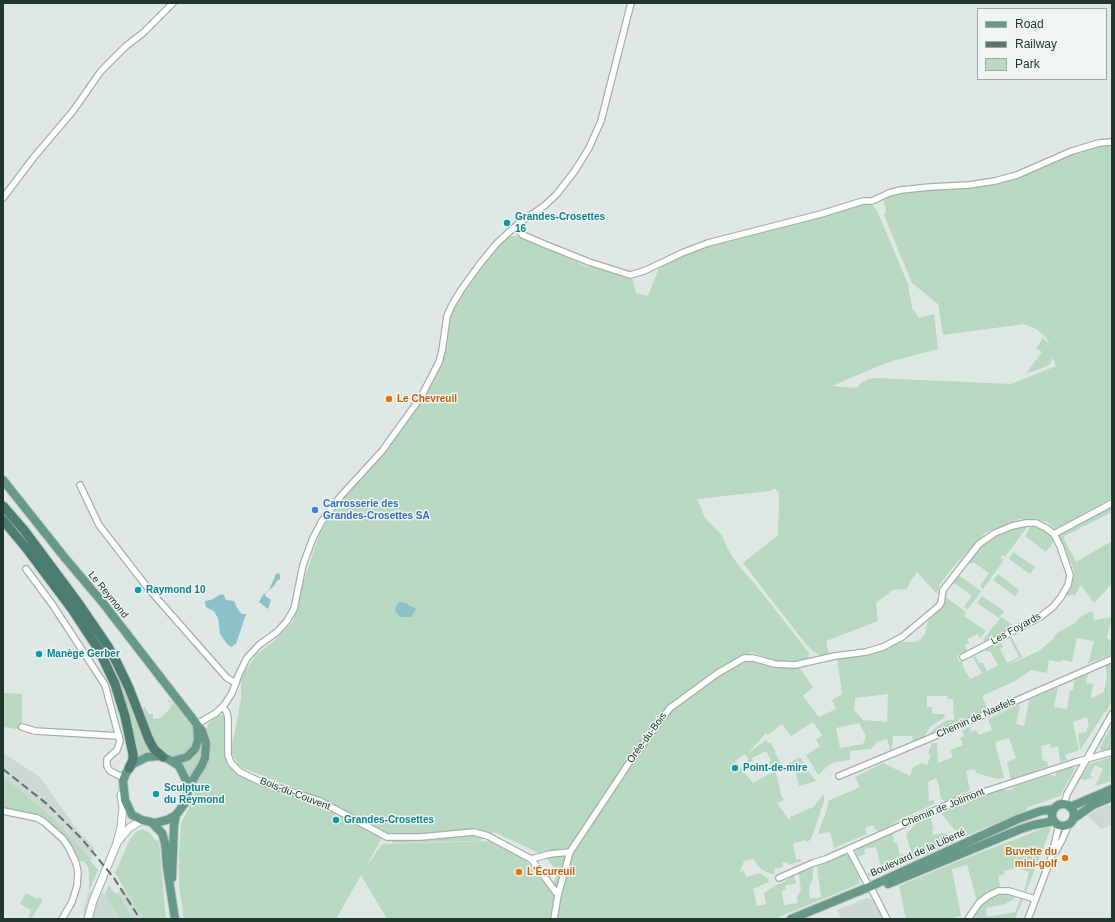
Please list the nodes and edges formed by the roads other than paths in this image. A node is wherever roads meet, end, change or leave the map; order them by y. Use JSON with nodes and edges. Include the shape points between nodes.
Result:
{"nodes":[{"id":1,"x":173,"y":3,"type":"edge"},
{"id":2,"x":631,"y":3,"type":"edge"},
{"id":3,"x":1112,"y":142,"type":"edge"},
{"id":4,"x":3,"y":198,"type":"edge"},
{"id":5,"x":515,"y":227,"type":"junction"},
{"id":6,"x":3,"y":480,"type":"edge"},
{"id":7,"x":80,"y":485,"type":"dead end"},
{"id":8,"x":1112,"y":503,"type":"edge"},
{"id":9,"x":3,"y":506,"type":"edge"},
{"id":10,"x":3,"y":520,"type":"edge"},
{"id":11,"x":1054,"y":534,"type":"junction"},
{"id":12,"x":26,"y":569,"type":"dead end"},
{"id":13,"x":963,"y":657,"type":"dead end"},
{"id":14,"x":1112,"y":659,"type":"edge"},
{"id":15,"x":236,"y":683,"type":"junction"},
{"id":16,"x":223,"y":707,"type":"junction"},
{"id":17,"x":1112,"y":714,"type":"edge"},
{"id":18,"x":197,"y":724,"type":"junction"},
{"id":19,"x":22,"y":727,"type":"dead end"},
{"id":20,"x":119,"y":736,"type":"junction"},
{"id":21,"x":1112,"y":752,"type":"edge"},
{"id":22,"x":163,"y":757,"type":"junction"},
{"id":23,"x":1087,"y":759,"type":"junction"},
{"id":24,"x":173,"y":762,"type":"junction"},
{"id":25,"x":129,"y":768,"type":"junction"},
{"id":26,"x":839,"y":776,"type":"dead end"},
{"id":27,"x":123,"y":780,"type":"junction"},
{"id":28,"x":188,"y":788,"type":"junction"},
{"id":29,"x":1112,"y":789,"type":"edge"},
{"id":30,"x":1112,"y":797,"type":"edge"},
{"id":31,"x":1067,"y":806,"type":"junction"},
{"id":32,"x":1054,"y":809,"type":"junction"},
{"id":33,"x":3,"y":811,"type":"edge"},
{"id":34,"x":176,"y":815,"type":"junction"},
{"id":35,"x":142,"y":820,"type":"junction"},
{"id":36,"x":1071,"y":821,"type":"junction"},
{"id":37,"x":151,"y":822,"type":"junction"},
{"id":38,"x":1056,"y":823,"type":"junction"},
{"id":39,"x":117,"y":843,"type":"junction"},
{"id":40,"x":849,"y":849,"type":"junction"},
{"id":41,"x":570,"y":852,"type":"junction"},
{"id":42,"x":1052,"y":858,"type":"junction"},
{"id":43,"x":532,"y":859,"type":"junction"},
{"id":44,"x":779,"y":878,"type":"dead end"},
{"id":45,"x":170,"y":887,"type":"junction"},
{"id":46,"x":870,"y":888,"type":"junction"},
{"id":47,"x":558,"y":895,"type":"junction"},
{"id":48,"x":1035,"y":899,"type":"junction"},
{"id":49,"x":62,"y":919,"type":"edge"},
{"id":50,"x":88,"y":919,"type":"edge"},
{"id":51,"x":175,"y":919,"type":"edge"},
{"id":52,"x":554,"y":919,"type":"edge"},
{"id":53,"x":791,"y":919,"type":"edge"},
{"id":54,"x":802,"y":919,"type":"edge"},
{"id":55,"x":887,"y":919,"type":"edge"},
{"id":56,"x":968,"y":919,"type":"edge"},
{"id":57,"x":1028,"y":919,"type":"edge"}],
"edges":[{"from":1,"to":4,"type":"street","via":[[101,71],[73,111]]},
{"from":2,"to":5,"type":"street","via":[[595,137],[574,172],[556,195]]},
{"from":3,"to":5,"type":"street","via":[[1072,151],[995,181],[901,190],[872,201],[863,201],[708,242],[644,272],[630,275],[544,244],[523,235]]},
{"from":5,"to":15,"type":"street","via":[[490,251],[458,295],[447,316],[441,357],[426,389],[382,451],[322,521],[307,554],[291,615],[282,627],[251,654],[242,666]]},
{"from":6,"to":18,"type":"main road","name":"Le Reymond"},
{"from":7,"to":15,"type":"street","via":[[99,524],[147,587],[227,678]]},
{"from":8,"to":11,"type":"street"},
{"from":9,"to":22,"type":"highway","via":[[57,574],[107,645],[129,688],[149,740]]},
{"from":10,"to":25,"type":"highway","via":[[72,609],[99,650],[115,684],[125,716],[133,754]]},
{"from":11,"to":13,"type":"street","name":"Les Foyards","via":[[1070,575],[1061,597],[1040,616]]},
{"from":11,"to":41,"type":"street","name":"Orée-du-Bois","via":[[1036,524],[1026,523],[995,533],[979,544],[961,566],[943,590],[942,600],[934,612],[902,638],[882,647],[804,664],[775,664],[744,658],[718,673],[670,708],[633,757]]},
{"from":12,"to":20,"type":"street","via":[[105,685]]},
{"from":14,"to":26,"type":"street","name":"Chemin de Naefels"},
{"from":15,"to":16,"type":"street"},
{"from":16,"to":18,"type":"street"},
{"from":16,"to":43,"type":"street","name":"Bois-du-Couvent","via":[[228,719],[228,757],[234,767],[243,774],[320,801],[387,836],[421,837],[474,832],[488,836]]},
{"from":17,"to":23,"type":"street"},
{"from":18,"to":24,"type":"main road","via":[[198,740],[195,749],[187,757]]},
{"from":18,"to":28,"type":"main road","name":"Le Reymond","via":[[204,734],[206,751],[202,765]]},
{"from":19,"to":20,"type":"street","via":[[35,731]]},
{"from":20,"to":27,"type":"street","via":[[118,748],[107,759],[107,766]]},
{"from":21,"to":23,"type":"street","name":"Chemin de Jolimont"},
{"from":22,"to":24,"type":"main road"},
{"from":22,"to":25,"type":"main road","via":[[147,757]]},
{"from":23,"to":31,"type":"street","via":[[1067,794]]},
{"from":23,"to":40,"type":"street","name":"Chemin de Jolimont","via":[[956,801]]},
{"from":24,"to":28,"type":"main road","via":[[182,771]]},
{"from":25,"to":27,"type":"main road"},
{"from":27,"to":35,"type":"main road","via":[[127,806],[135,817]]},
{"from":27,"to":39,"type":"main road","via":[[120,792],[123,820]]},
{"from":28,"to":34,"type":"main road","via":[[185,803]]},
{"from":29,"to":31,"type":"main road"},
{"from":30,"to":36,"type":"main road","via":[[1093,805]]},
{"from":31,"to":32,"type":"main road","via":[[1058,806]]},
{"from":31,"to":36,"type":"main road","via":[[1073,812]]},
{"from":32,"to":38,"type":"main road","via":[[1052,815]]},
{"from":32,"to":46,"type":"main road","name":"Boulevard de la Liberté","via":[[1018,819]]},
{"from":33,"to":49,"type":"street","via":[[37,818],[63,839],[69,848],[78,872],[77,886],[72,902]]},
{"from":34,"to":37,"type":"main road","via":[[167,820]]},
{"from":34,"to":45,"type":"main road"},
{"from":35,"to":37,"type":"main road"},
{"from":35,"to":39,"type":"main road","via":[[129,828]]},
{"from":36,"to":38,"type":"main road","via":[[1066,825]]},
{"from":36,"to":42,"type":"street"},
{"from":37,"to":45,"type":"main road","via":[[164,838]]},
{"from":38,"to":42,"type":"street"},
{"from":38,"to":46,"type":"main road","name":"Boulevard de la Liberté","via":[[1021,829]]},
{"from":39,"to":50,"type":"main road","via":[[95,895]]},
{"from":40,"to":44,"type":"street","name":"Chemin de Jolimont"},
{"from":40,"to":46,"type":"street"},
{"from":41,"to":43,"type":"street"},
{"from":41,"to":47,"type":"street"},
{"from":42,"to":48,"type":"street"},
{"from":43,"to":47,"type":"street","name":"Bois-du-Couvent"},
{"from":45,"to":51,"type":"main road"},
{"from":46,"to":53,"type":"main road","name":"Boulevard de la Liberté"},
{"from":46,"to":54,"type":"main road","name":"Boulevard de la Liberté"},
{"from":46,"to":55,"type":"street"},
{"from":47,"to":52,"type":"street"},
{"from":48,"to":56,"type":"street","via":[[1008,891],[998,891],[979,902]]},
{"from":48,"to":57,"type":"street"}]}
